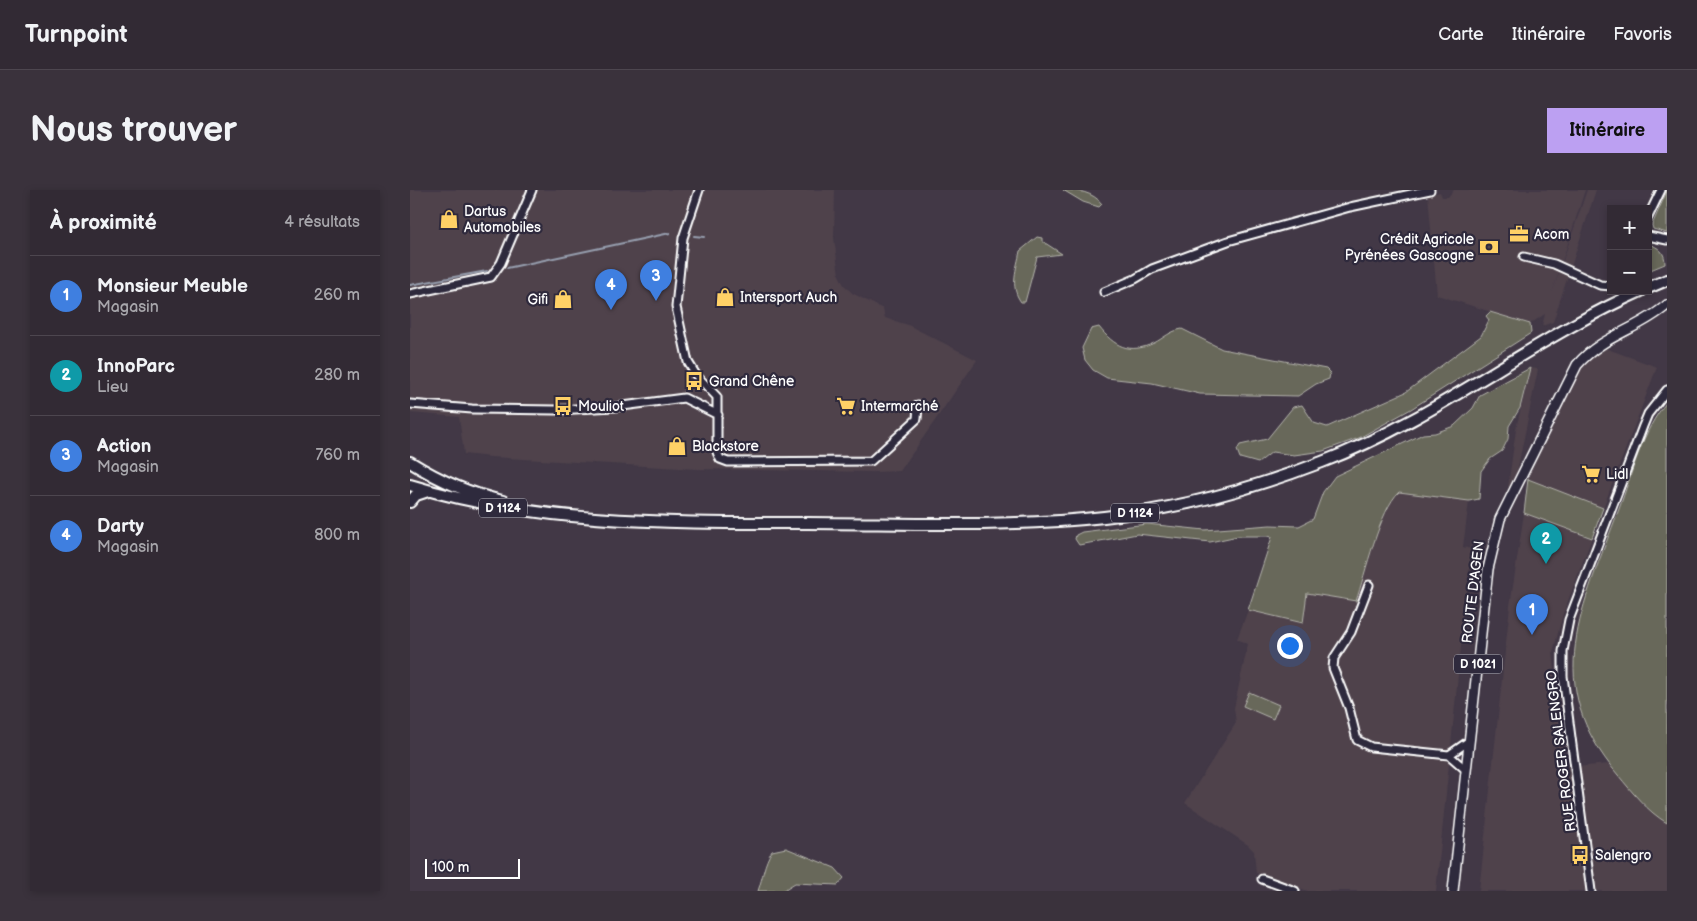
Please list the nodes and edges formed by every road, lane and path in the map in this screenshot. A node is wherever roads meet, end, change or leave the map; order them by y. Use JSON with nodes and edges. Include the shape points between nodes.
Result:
{"nodes":[{"id":1,"x":532,"y":190,"type":"edge"},
{"id":2,"x":699,"y":190,"type":"edge"},
{"id":3,"x":1430,"y":190,"type":"edge"},
{"id":4,"x":1661,"y":190,"type":"edge"},
{"id":5,"x":1652,"y":209,"type":"edge"},
{"id":6,"x":1664,"y":240,"type":"edge"},
{"id":7,"x":1667,"y":246,"type":"edge"},
{"id":8,"x":1524,"y":257,"type":"dead end"},
{"id":9,"x":1666,"y":280,"type":"edge"},
{"id":10,"x":1607,"y":286,"type":"edge"},
{"id":11,"x":1652,"y":286,"type":"edge"},
{"id":12,"x":1104,"y":292,"type":"dead end"},
{"id":13,"x":410,"y":294,"type":"edge"},
{"id":14,"x":1633,"y":295,"type":"edge"},
{"id":15,"x":1667,"y":305,"type":"edge"},
{"id":16,"x":1667,"y":314,"type":"edge"},
{"id":17,"x":1644,"y":321,"type":"junction"},
{"id":18,"x":1667,"y":390,"type":"edge"},
{"id":19,"x":410,"y":404,"type":"edge"},
{"id":20,"x":918,"y":405,"type":"dead end"},
{"id":21,"x":718,"y":415,"type":"junction"},
{"id":22,"x":410,"y":462,"type":"edge"},
{"id":23,"x":410,"y":485,"type":"edge"},
{"id":24,"x":429,"y":491,"type":"junction"},
{"id":25,"x":410,"y":502,"type":"edge"},
{"id":26,"x":578,"y":518,"type":"junction"},
{"id":27,"x":1369,"y":585,"type":"dead end"},
{"id":28,"x":1469,"y":741,"type":"junction"},
{"id":29,"x":1449,"y":755,"type":"junction"},
{"id":30,"x":1466,"y":770,"type":"junction"},
{"id":31,"x":1262,"y":878,"type":"dead end"},
{"id":32,"x":1295,"y":891,"type":"edge"},
{"id":33,"x":1453,"y":891,"type":"edge"},
{"id":34,"x":1591,"y":891,"type":"edge"}],
"edges":[{"from":1,"to":13,"type":"street","via":[[491,277]]},
{"from":2,"to":21,"type":"street","via":[[682,244],[676,307],[688,362],[717,397]]},
{"from":3,"to":12,"type":"street","via":[[1350,207],[1228,241],[1152,269]]},
{"from":4,"to":5,"type":"street"},
{"from":6,"to":7,"type":"street"},
{"from":8,"to":10,"type":"street","via":[[1554,264]]},
{"from":9,"to":11,"type":"highway"},
{"from":14,"to":26,"type":"highway","number":"D 1124","via":[[1376,439],[1268,482],[1196,501],[1106,517],[1027,523],[687,522]]},
{"from":15,"to":17,"type":"main road","name":"ROUTE D'AGEN","number":"D 1021"},
{"from":16,"to":17,"type":"main road","name":"ROUTE D'AGEN","number":"D 1021"},
{"from":17,"to":28,"type":"main road","name":"ROUTE D'AGEN","number":"D 1021","via":[[1605,340],[1577,365],[1500,519],[1490,555]]},
{"from":18,"to":34,"type":"street","name":"RUE ROGER SALENGRO","via":[[1643,426],[1565,637],[1564,676]]},
{"from":19,"to":21,"type":"street","via":[[482,410],[556,410],[615,407],[684,398]]},
{"from":20,"to":21,"type":"street","via":[[917,419],[876,458],[864,462],[722,461],[717,452]]},
{"from":22,"to":26,"type":"highway","via":[[463,490],[520,505],[568,512]]},
{"from":23,"to":24,"type":"highway","number":"D 1124"},
{"from":24,"to":25,"type":"highway","via":[[416,495]]},
{"from":24,"to":26,"type":"highway","number":"D 1124","via":[[523,512]]},
{"from":27,"to":29,"type":"street","via":[[1351,632],[1334,658],[1333,668],[1349,708],[1354,734],[1371,747]]},
{"from":28,"to":29,"type":"street"},
{"from":28,"to":30,"type":"main road","name":"ROUTE D'AGEN","number":"D 1021"},
{"from":29,"to":30,"type":"street"},
{"from":30,"to":33,"type":"main road","name":"ROUTE D'AGEN","number":"D 1021"},
{"from":31,"to":32,"type":"street"}]}
